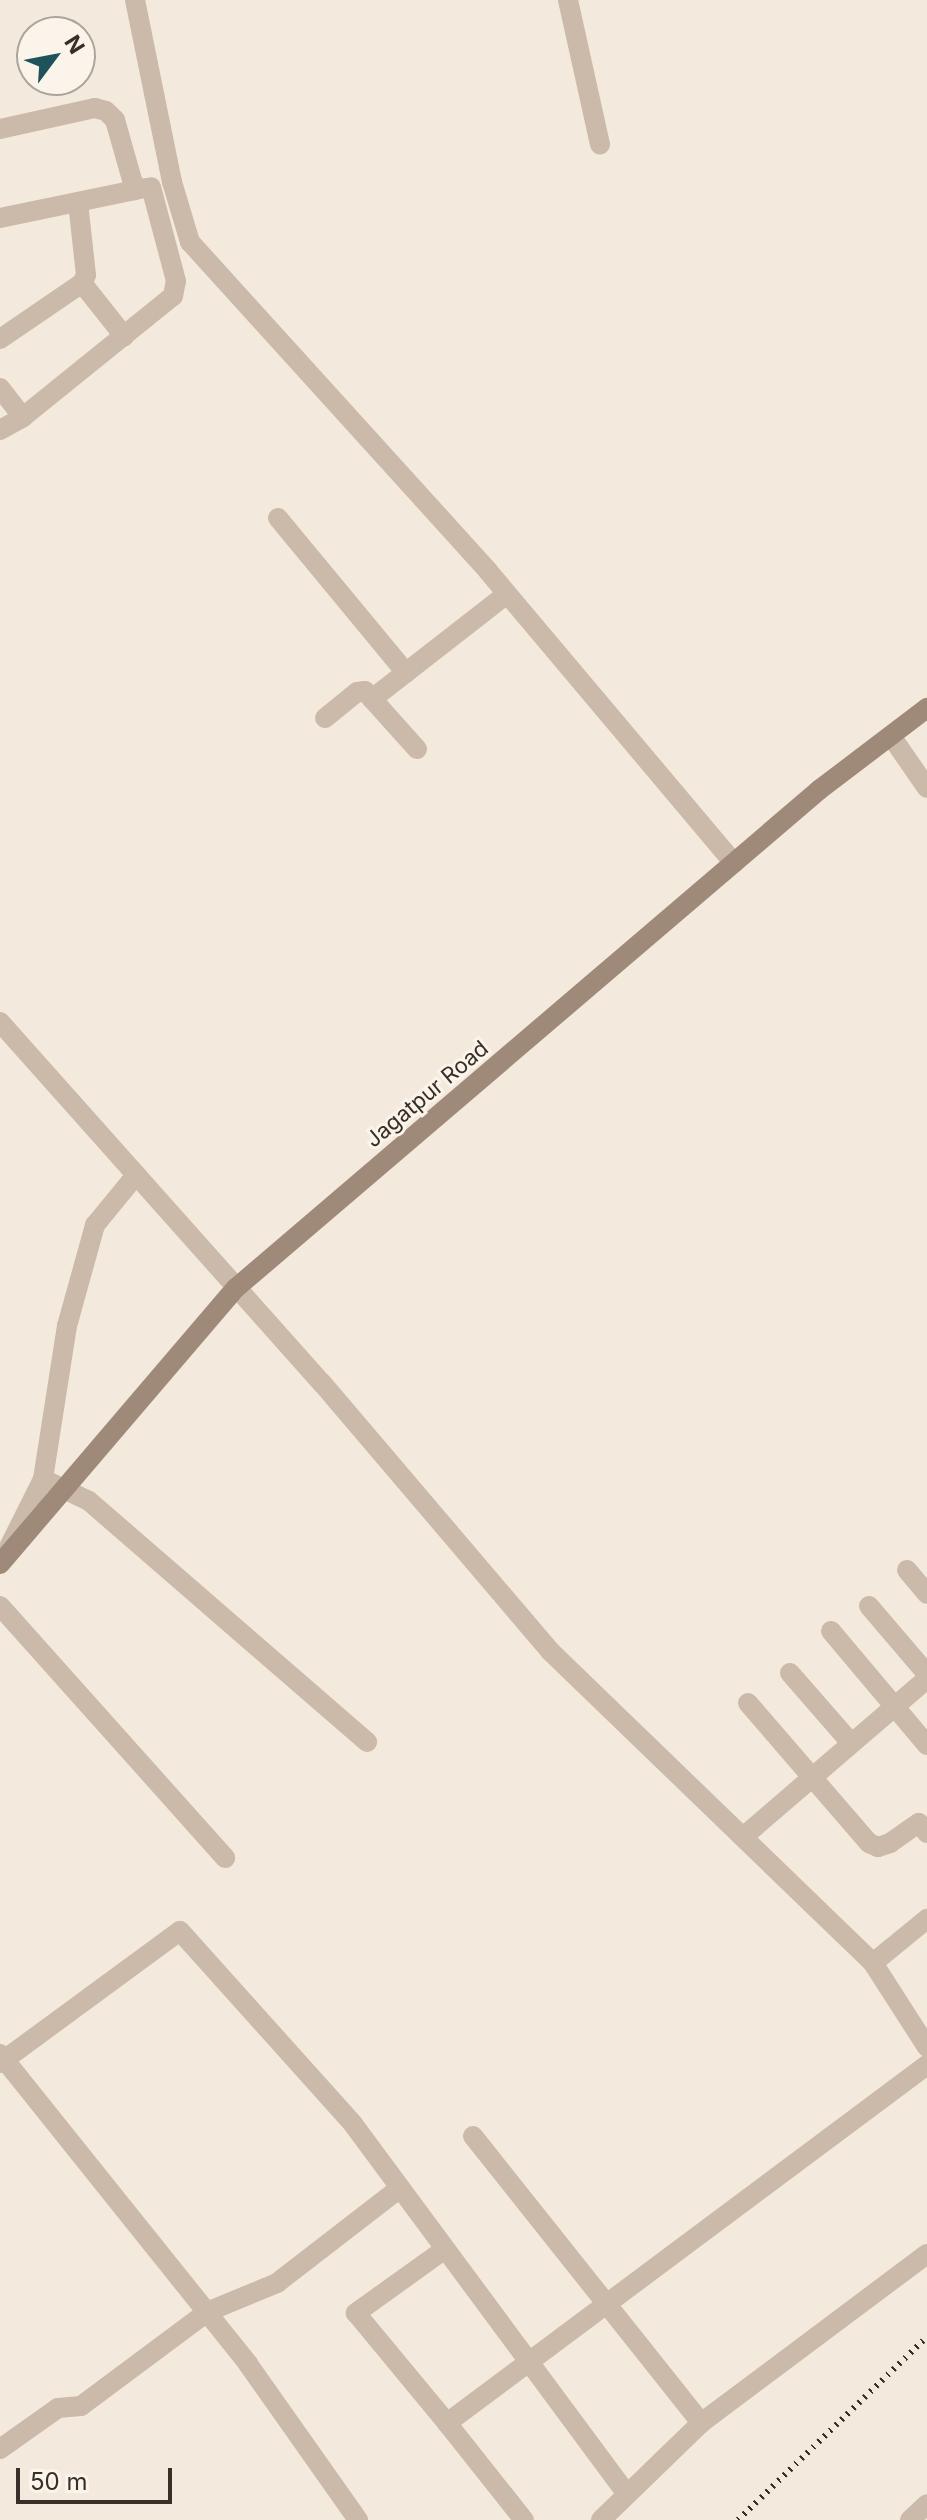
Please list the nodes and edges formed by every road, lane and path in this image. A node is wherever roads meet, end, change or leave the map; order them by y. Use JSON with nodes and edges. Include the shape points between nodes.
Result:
{"nodes":[{"id":1,"x":135,"y":0,"type":"edge"},
{"id":2,"x":568,"y":0,"type":"edge"},
{"id":3,"x":0,"y":129,"type":"edge"},
{"id":4,"x":600,"y":144,"type":"dead end"},
{"id":5,"x":172,"y":182,"type":"junction"},
{"id":6,"x":143,"y":188,"type":"junction"},
{"id":7,"x":78,"y":202,"type":"junction"},
{"id":8,"x":0,"y":218,"type":"edge"},
{"id":9,"x":82,"y":283,"type":"junction"},
{"id":10,"x":124,"y":336,"type":"junction"},
{"id":11,"x":0,"y":339,"type":"edge"},
{"id":12,"x":0,"y":388,"type":"edge"},
{"id":13,"x":23,"y":417,"type":"junction"},
{"id":14,"x":0,"y":430,"type":"edge"},
{"id":15,"x":278,"y":518,"type":"dead end"},
{"id":16,"x":507,"y":594,"type":"junction"},
{"id":17,"x":406,"y":673,"type":"junction"},
{"id":18,"x":372,"y":699,"type":"junction"},
{"id":19,"x":927,"y":708,"type":"edge"},
{"id":20,"x":325,"y":718,"type":"dead end"},
{"id":21,"x":891,"y":736,"type":"junction"},
{"id":22,"x":417,"y":749,"type":"dead end"},
{"id":23,"x":927,"y":788,"type":"edge"},
{"id":24,"x":734,"y":863,"type":"junction"},
{"id":25,"x":0,"y":1022,"type":"edge"},
{"id":26,"x":136,"y":1175,"type":"junction"},
{"id":27,"x":236,"y":1288,"type":"junction"},
{"id":28,"x":52,"y":1483,"type":"junction"},
{"id":29,"x":1,"y":1562,"type":"edge"},
{"id":30,"x":907,"y":1570,"type":"dead end"},
{"id":31,"x":927,"y":1594,"type":"edge"},
{"id":32,"x":0,"y":1606,"type":"edge"},
{"id":33,"x":869,"y":1606,"type":"dead end"},
{"id":34,"x":831,"y":1631,"type":"dead end"},
{"id":35,"x":790,"y":1673,"type":"dead end"},
{"id":36,"x":927,"y":1676,"type":"edge"},
{"id":37,"x":748,"y":1703,"type":"dead end"},
{"id":38,"x":896,"y":1706,"type":"junction"},
{"id":39,"x":367,"y":1742,"type":"dead end"},
{"id":40,"x":851,"y":1743,"type":"junction"},
{"id":41,"x":927,"y":1745,"type":"edge"},
{"id":42,"x":813,"y":1778,"type":"junction"},
{"id":43,"x":927,"y":1833,"type":"edge"},
{"id":44,"x":743,"y":1837,"type":"junction"},
{"id":45,"x":225,"y":1858,"type":"dead end"},
{"id":46,"x":927,"y":1919,"type":"edge"},
{"id":47,"x":873,"y":1963,"type":"junction"},
{"id":48,"x":927,"y":2047,"type":"edge"},
{"id":49,"x":2,"y":2059,"type":"edge"},
{"id":50,"x":927,"y":2065,"type":"edge"},
{"id":51,"x":473,"y":2136,"type":"dead end"},
{"id":52,"x":400,"y":2188,"type":"junction"},
{"id":53,"x":445,"y":2249,"type":"junction"},
{"id":54,"x":927,"y":2254,"type":"edge"},
{"id":55,"x":606,"y":2301,"type":"junction"},
{"id":56,"x":207,"y":2312,"type":"junction"},
{"id":57,"x":527,"y":2359,"type":"junction"},
{"id":58,"x":447,"y":2423,"type":"junction"},
{"id":59,"x":701,"y":2423,"type":"junction"},
{"id":60,"x":0,"y":2449,"type":"edge"},
{"id":61,"x":627,"y":2494,"type":"junction"},
{"id":62,"x":927,"y":2504,"type":"edge"},
{"id":63,"x":356,"y":2519,"type":"edge"},
{"id":64,"x":524,"y":2520,"type":"edge"},
{"id":65,"x":601,"y":2520,"type":"edge"},
{"id":66,"x":910,"y":2520,"type":"edge"}],
"edges":[{"from":1,"to":5,"type":"street"},
{"from":2,"to":4,"type":"street"},
{"from":3,"to":6,"type":"street","via":[[95,108],[106,111],[115,120]]},
{"from":5,"to":6,"type":"street"},
{"from":5,"to":16,"type":"street","via":[[190,242]]},
{"from":6,"to":7,"type":"street"},
{"from":6,"to":10,"type":"street","via":[[176,288]]},
{"from":7,"to":8,"type":"street"},
{"from":7,"to":9,"type":"street","via":[[87,267]]},
{"from":9,"to":10,"type":"street"},
{"from":9,"to":11,"type":"street"},
{"from":10,"to":13,"type":"street"},
{"from":12,"to":13,"type":"street"},
{"from":13,"to":14,"type":"street"},
{"from":15,"to":17,"type":"street"},
{"from":16,"to":17,"type":"street"},
{"from":16,"to":24,"type":"street"},
{"from":17,"to":18,"type":"street"},
{"from":18,"to":20,"type":"street","via":[[365,691],[357,692]]},
{"from":18,"to":22,"type":"street"},
{"from":19,"to":21,"type":"street","name":"Jagatpur Road"},
{"from":21,"to":23,"type":"street"},
{"from":21,"to":24,"type":"street","name":"Jagatpur Road"},
{"from":24,"to":27,"type":"street","name":"Jagatpur Road"},
{"from":25,"to":26,"type":"street"},
{"from":26,"to":27,"type":"street"},
{"from":26,"to":28,"type":"street","via":[[95,1225],[67,1326]]},
{"from":27,"to":28,"type":"street","name":"Jagatpur Road"},
{"from":27,"to":44,"type":"street","via":[[550,1651]]},
{"from":28,"to":29,"type":"street","name":"Jagatpur Road"},
{"from":28,"to":39,"type":"street","via":[[89,1501]]},
{"from":30,"to":31,"type":"street"},
{"from":32,"to":45,"type":"street"},
{"from":33,"to":36,"type":"street"},
{"from":34,"to":38,"type":"street"},
{"from":35,"to":40,"type":"street"},
{"from":36,"to":38,"type":"street"},
{"from":37,"to":42,"type":"street"},
{"from":38,"to":40,"type":"street"},
{"from":38,"to":41,"type":"street"},
{"from":40,"to":42,"type":"street"},
{"from":42,"to":43,"type":"street","via":[[869,1843],[890,1843],[919,1823]]},
{"from":42,"to":44,"type":"street"},
{"from":44,"to":47,"type":"street"},
{"from":46,"to":47,"type":"street"},
{"from":47,"to":48,"type":"street"},
{"from":49,"to":52,"type":"street","via":[[180,1931],[353,2124]]},
{"from":49,"to":56,"type":"street"},
{"from":50,"to":55,"type":"street"},
{"from":51,"to":55,"type":"street"},
{"from":52,"to":53,"type":"street"},
{"from":52,"to":56,"type":"street","via":[[277,2283]]},
{"from":53,"to":57,"type":"street"},
{"from":53,"to":58,"type":"street","via":[[356,2313]]},
{"from":54,"to":59,"type":"street"},
{"from":55,"to":57,"type":"street"},
{"from":55,"to":59,"type":"street"},
{"from":56,"to":60,"type":"street","via":[[81,2406],[58,2408]]},
{"from":56,"to":63,"type":"street"},
{"from":57,"to":58,"type":"street"},
{"from":57,"to":61,"type":"street"},
{"from":58,"to":64,"type":"street"},
{"from":59,"to":61,"type":"street"},
{"from":61,"to":65,"type":"street"},
{"from":62,"to":66,"type":"street"}]}
